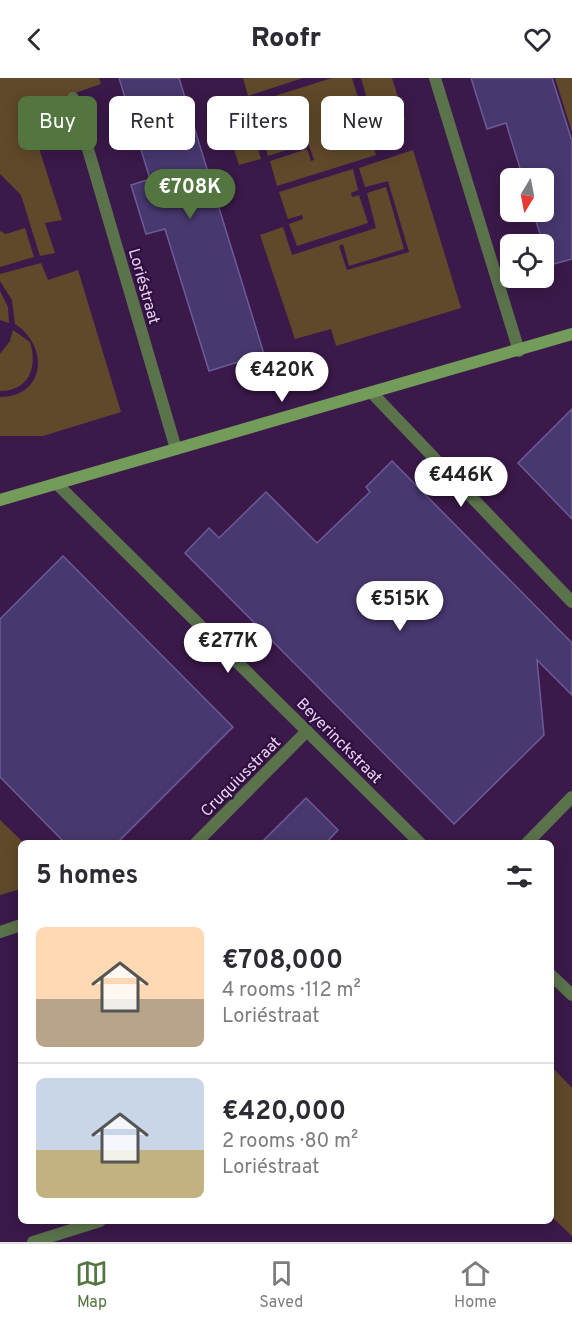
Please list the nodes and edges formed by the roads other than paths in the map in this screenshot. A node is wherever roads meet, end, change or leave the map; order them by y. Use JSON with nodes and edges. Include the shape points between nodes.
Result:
{"nodes":[{"id":1,"x":435,"y":78,"type":"edge"},
{"id":2,"x":88,"y":150,"type":"edge"},
{"id":3,"x":572,"y":334,"type":"edge"},
{"id":4,"x":519,"y":351,"type":"junction"},
{"id":5,"x":372,"y":393,"type":"junction"},
{"id":6,"x":176,"y":449,"type":"junction"},
{"id":7,"x":57,"y":484,"type":"junction"},
{"id":8,"x":0,"y":500,"type":"edge"},
{"id":9,"x":572,"y":602,"type":"edge"},
{"id":10,"x":307,"y":731,"type":"junction"},
{"id":11,"x":572,"y":797,"type":"edge"},
{"id":12,"x":199,"y":840,"type":"edge"},
{"id":13,"x":417,"y":840,"type":"edge"},
{"id":14,"x":530,"y":840,"type":"edge"},
{"id":15,"x":18,"y":926,"type":"edge"},
{"id":16,"x":0,"y":932,"type":"edge"},
{"id":17,"x":554,"y":978,"type":"edge"},
{"id":18,"x":572,"y":995,"type":"edge"},
{"id":19,"x":90,"y":1224,"type":"edge"},
{"id":20,"x":33,"y":1242,"type":"edge"}],
"edges":[{"from":1,"to":4,"type":"street"},
{"from":2,"to":6,"type":"street","name":"Loriéstraat"},
{"from":3,"to":4,"type":"street"},
{"from":4,"to":5,"type":"street"},
{"from":5,"to":6,"type":"street"},
{"from":5,"to":9,"type":"street"},
{"from":6,"to":7,"type":"street"},
{"from":7,"to":8,"type":"street"},
{"from":7,"to":10,"type":"street","name":"Beyerinckstraat"},
{"from":10,"to":12,"type":"street","name":"Cruquiusstraat"},
{"from":10,"to":13,"type":"street","name":"Beyerinckstraat"},
{"from":11,"to":14,"type":"street"},
{"from":15,"to":16,"type":"street"},
{"from":17,"to":18,"type":"street"},
{"from":19,"to":20,"type":"street"}]}
